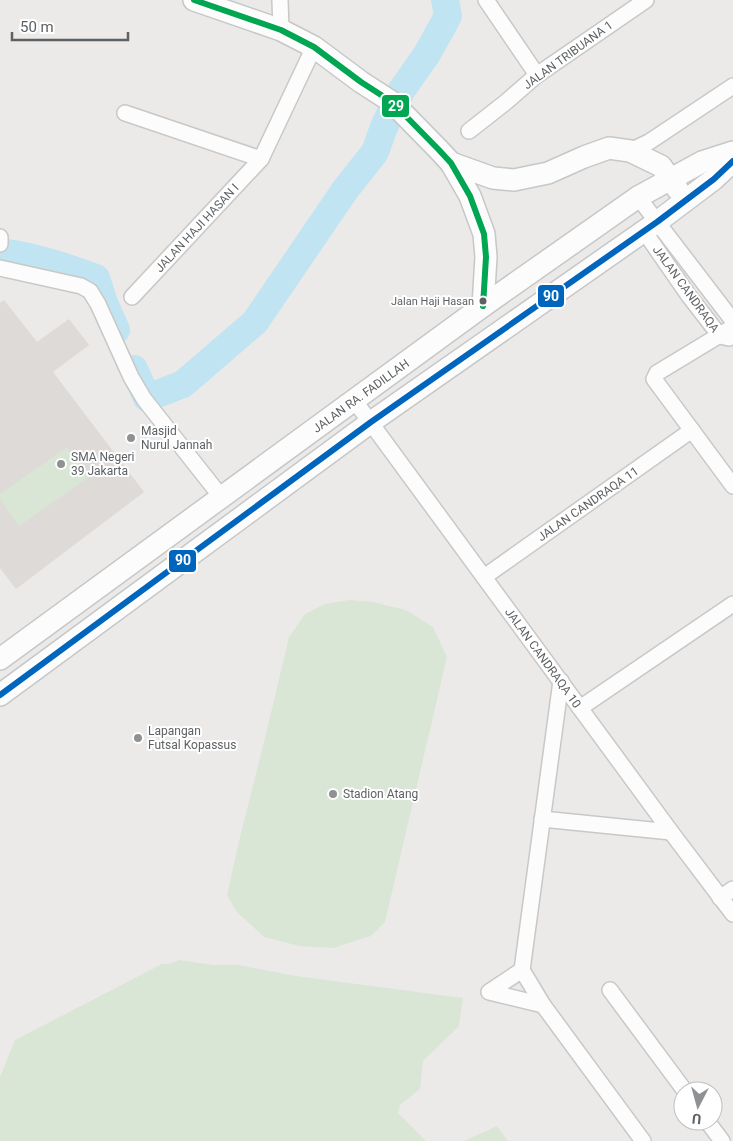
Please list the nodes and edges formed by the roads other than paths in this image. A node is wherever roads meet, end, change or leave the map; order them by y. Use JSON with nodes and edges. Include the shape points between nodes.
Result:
{"nodes":[{"id":1,"x":194,"y":0,"type":"edge"},
{"id":2,"x":280,"y":0,"type":"edge"},
{"id":3,"x":486,"y":0,"type":"edge"},
{"id":4,"x":646,"y":0,"type":"edge"},
{"id":5,"x":281,"y":30,"type":"junction"},
{"id":6,"x":314,"y":47,"type":"junction"},
{"id":7,"x":537,"y":75,"type":"junction"},
{"id":8,"x":733,"y":86,"type":"edge"},
{"id":9,"x":125,"y":113,"type":"dead end"},
{"id":10,"x":469,"y":131,"type":"dead end"},
{"id":11,"x":630,"y":151,"type":"junction"},
{"id":12,"x":733,"y":152,"type":"edge"},
{"id":13,"x":262,"y":159,"type":"junction"},
{"id":14,"x":733,"y":161,"type":"edge"},
{"id":15,"x":451,"y":163,"type":"junction"},
{"id":16,"x":671,"y":179,"type":"junction"},
{"id":17,"x":638,"y":197,"type":"junction"},
{"id":18,"x":685,"y":201,"type":"junction"},
{"id":19,"x":650,"y":227,"type":"junction"},
{"id":20,"x":0,"y":268,"type":"edge"},
{"id":21,"x":132,"y":297,"type":"dead end"},
{"id":22,"x":483,"y":306,"type":"junction"},
{"id":23,"x":733,"y":321,"type":"edge"},
{"id":24,"x":729,"y":334,"type":"edge"},
{"id":25,"x":354,"y":400,"type":"junction"},
{"id":26,"x":371,"y":422,"type":"junction"},
{"id":27,"x":692,"y":430,"type":"junction"},
{"id":28,"x":733,"y":486,"type":"edge"},
{"id":29,"x":222,"y":498,"type":"junction"},
{"id":30,"x":484,"y":577,"type":"junction"},
{"id":31,"x":733,"y":604,"type":"edge"},
{"id":32,"x":0,"y":659,"type":"edge"},
{"id":33,"x":560,"y":681,"type":"junction"},
{"id":34,"x":0,"y":695,"type":"edge"},
{"id":35,"x":580,"y":708,"type":"junction"},
{"id":36,"x":542,"y":819,"type":"junction"},
{"id":37,"x":671,"y":832,"type":"junction"},
{"id":38,"x":733,"y":889,"type":"edge"},
{"id":39,"x":720,"y":898,"type":"junction"},
{"id":40,"x":733,"y":914,"type":"edge"},
{"id":41,"x":522,"y":970,"type":"junction"},
{"id":42,"x":610,"y":990,"type":"dead end"},
{"id":43,"x":544,"y":1005,"type":"junction"},
{"id":44,"x":678,"y":1081,"type":"edge"},
{"id":45,"x":643,"y":1141,"type":"edge"}],
"edges":[{"from":1,"to":5,"type":"main road"},
{"from":2,"to":5,"type":"street"},
{"from":3,"to":7,"type":"street"},
{"from":4,"to":7,"type":"street","name":"JALAN TRIBUANA 1"},
{"from":5,"to":6,"type":"main road"},
{"from":6,"to":13,"type":"street","name":"JALAN HAJI HASAN I"},
{"from":6,"to":15,"type":"main road","via":[[398,108]]},
{"from":7,"to":10,"type":"street","name":"JALAN TRIBUANA 1"},
{"from":8,"to":11,"type":"street","via":[[649,142]]},
{"from":9,"to":13,"type":"street"},
{"from":11,"to":15,"type":"main road","via":[[609,148],[548,173],[514,180],[493,178]]},
{"from":11,"to":16,"type":"main road","via":[[661,166]]},
{"from":12,"to":16,"type":"main road","name":"JALAN RA. FADILLAH","via":[[702,162]]},
{"from":13,"to":21,"type":"street","name":"JALAN HAJI HASAN I"},
{"from":14,"to":18,"type":"main road"},
{"from":15,"to":22,"type":"main road","via":[[470,196],[484,234]]},
{"from":16,"to":17,"type":"main road","name":"JALAN RA. FADILLAH"},
{"from":16,"to":18,"type":"main road"},
{"from":17,"to":19,"type":"street","name":"JALAN CANDRAQA"},
{"from":17,"to":22,"type":"main road","name":"JALAN RA. FADILLAH"},
{"from":18,"to":19,"type":"main road"},
{"from":19,"to":23,"type":"street","name":"JALAN CANDRAQA"},
{"from":19,"to":24,"type":"street","name":"JALAN CANDRAQA","via":[[689,296]]},
{"from":19,"to":26,"type":"main road"},
{"from":20,"to":29,"type":"street","via":[[81,286],[90,292],[137,388]]},
{"from":22,"to":25,"type":"main road","name":"JALAN RA. FADILLAH"},
{"from":24,"to":27,"type":"street","via":[[664,368],[655,376],[654,380]]},
{"from":25,"to":26,"type":"street","name":"JALAN CANDRAQA 10"},
{"from":25,"to":29,"type":"main road","name":"JALAN RA. FADILLAH"},
{"from":26,"to":30,"type":"street","name":"JALAN CANDRAQA 10"},
{"from":26,"to":34,"type":"main road"},
{"from":27,"to":28,"type":"street"},
{"from":27,"to":30,"type":"street","name":"JALAN CANDRAQA 11"},
{"from":29,"to":32,"type":"main road","name":"JALAN RA. FADILLAH"},
{"from":30,"to":33,"type":"street","name":"JALAN CANDRAQA 10"},
{"from":31,"to":35,"type":"street"},
{"from":33,"to":35,"type":"street","name":"JALAN CANDRAQA 10"},
{"from":33,"to":36,"type":"street"},
{"from":35,"to":37,"type":"street","name":"JALAN CANDRAQA 10"},
{"from":36,"to":37,"type":"street"},
{"from":36,"to":41,"type":"street"},
{"from":37,"to":39,"type":"street","name":"JALAN CANDRAQA 10"},
{"from":38,"to":39,"type":"street"},
{"from":39,"to":40,"type":"street","name":"JALAN CANDRAQA 10"},
{"from":41,"to":43,"type":"street"},
{"from":41,"to":43,"type":"street","via":[[489,992]]},
{"from":42,"to":44,"type":"street"},
{"from":43,"to":45,"type":"street"}]}
